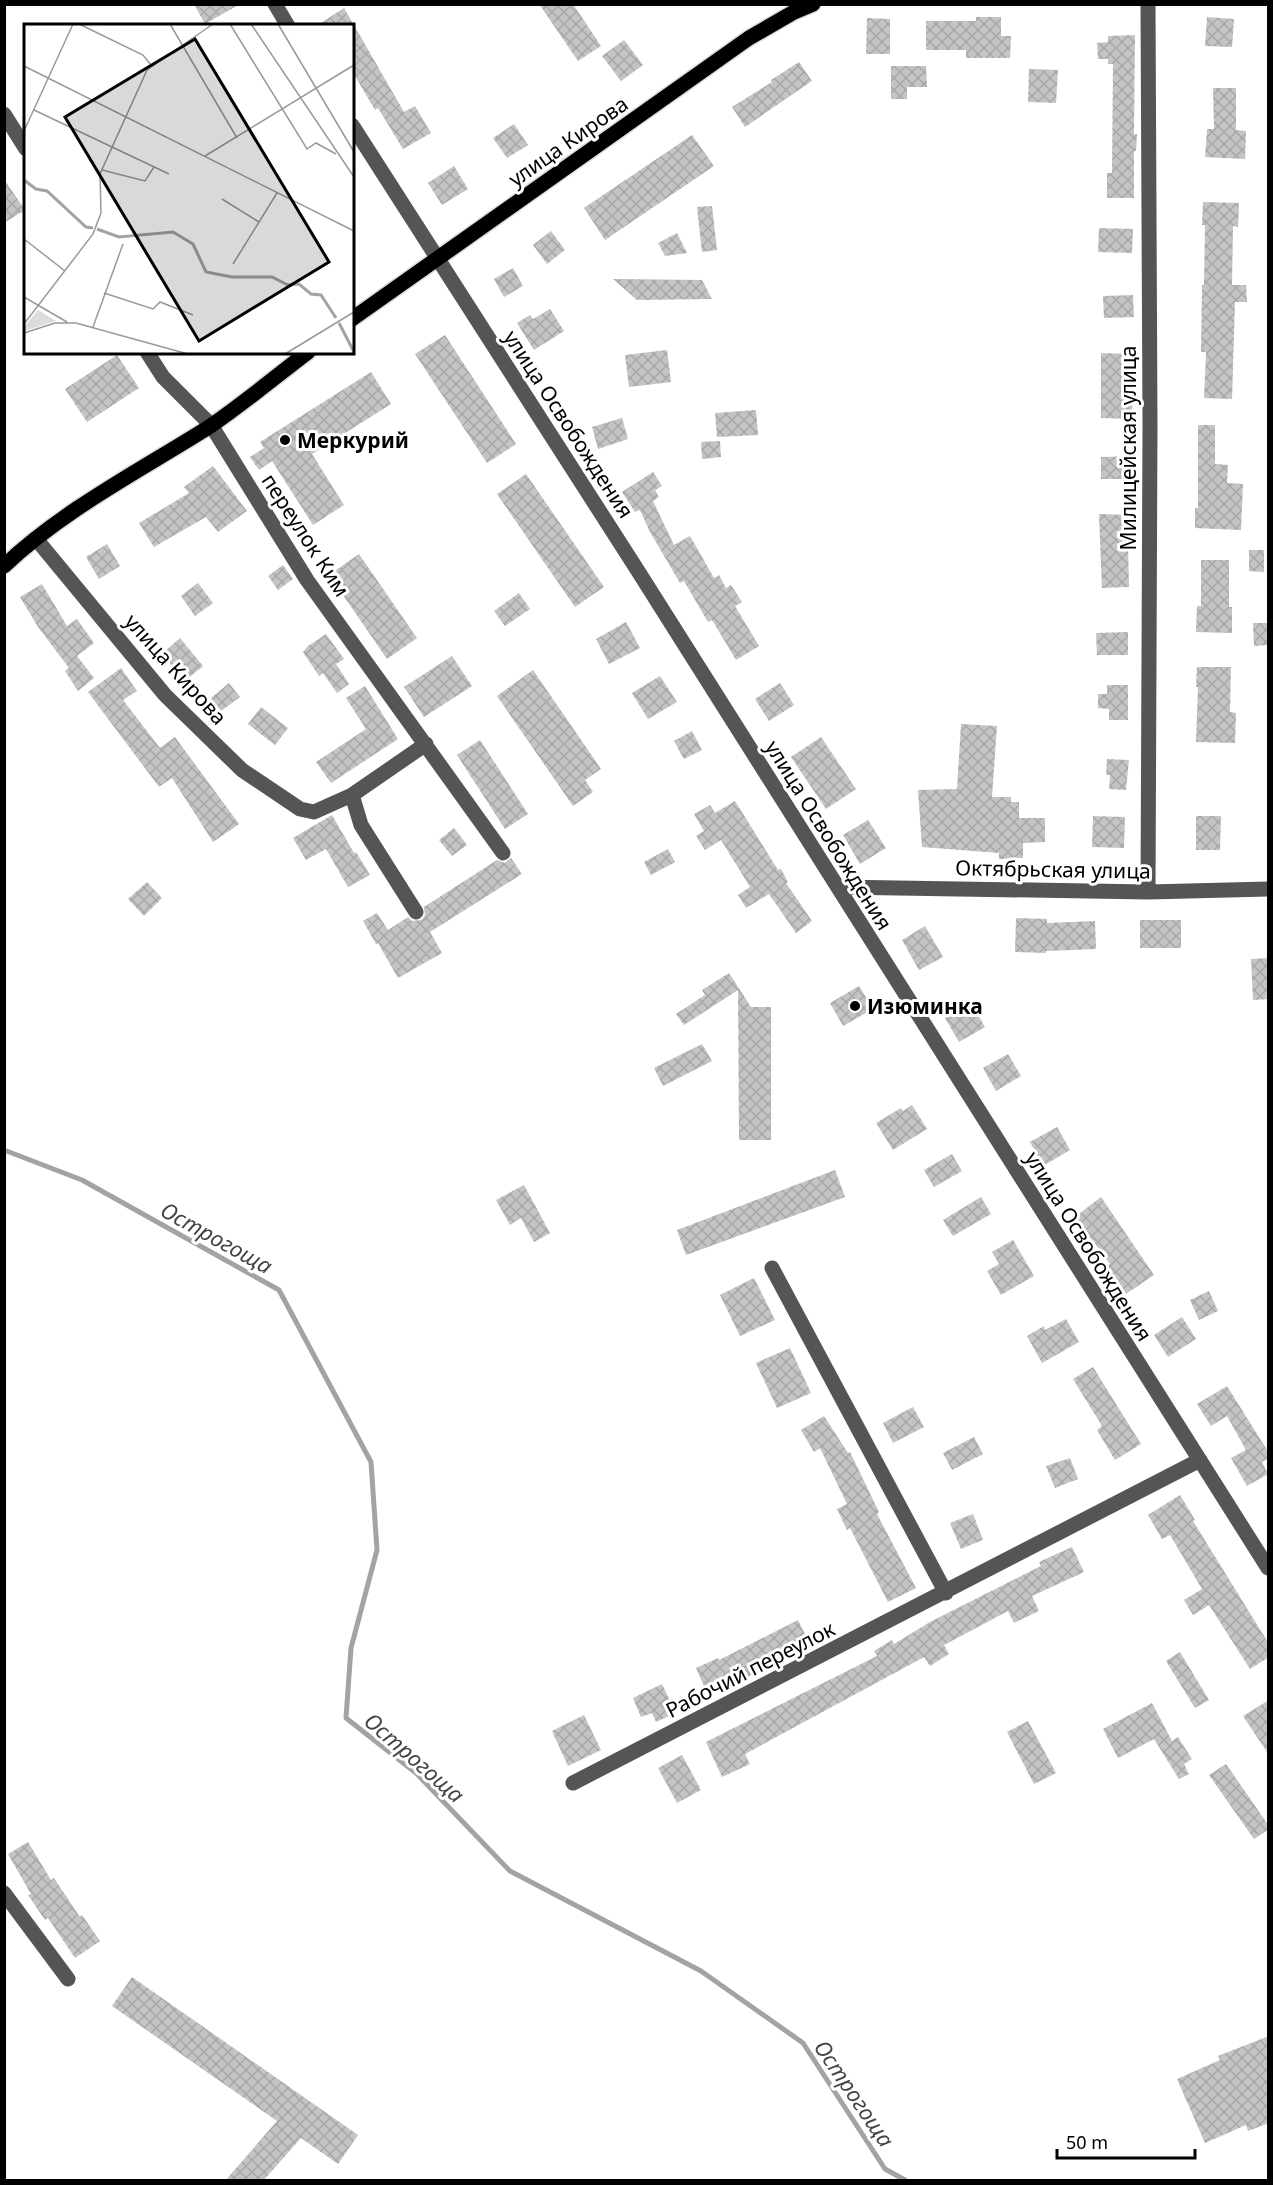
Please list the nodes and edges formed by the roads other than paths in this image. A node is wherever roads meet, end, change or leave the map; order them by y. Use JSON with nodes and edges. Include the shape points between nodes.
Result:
{"nodes":[{"id":1,"x":275,"y":4,"type":"edge"},
{"id":2,"x":813,"y":4,"type":"edge"},
{"id":3,"x":1148,"y":4,"type":"edge"},
{"id":4,"x":287,"y":24,"type":"edge"},
{"id":5,"x":4,"y":114,"type":"edge"},
{"id":6,"x":354,"y":128,"type":"edge"},
{"id":7,"x":24,"y":146,"type":"edge"},
{"id":8,"x":439,"y":259,"type":"junction"},
{"id":9,"x":354,"y":318,"type":"edge"},
{"id":10,"x":148,"y":354,"type":"edge"},
{"id":11,"x":305,"y":354,"type":"edge"},
{"id":12,"x":211,"y":425,"type":"junction"},
{"id":13,"x":37,"y":540,"type":"junction"},
{"id":14,"x":4,"y":566,"type":"edge"},
{"id":15,"x":426,"y":744,"type":"junction"},
{"id":16,"x":352,"y":795,"type":"junction"},
{"id":17,"x":503,"y":853,"type":"dead end"},
{"id":18,"x":838,"y":887,"type":"junction"},
{"id":19,"x":1269,"y":889,"type":"edge"},
{"id":20,"x":1148,"y":892,"type":"junction"},
{"id":21,"x":416,"y":912,"type":"dead end"},
{"id":22,"x":772,"y":1268,"type":"dead end"},
{"id":23,"x":1200,"y":1460,"type":"junction"},
{"id":24,"x":1269,"y":1568,"type":"edge"},
{"id":25,"x":946,"y":1593,"type":"junction"},
{"id":26,"x":573,"y":1783,"type":"dead end"},
{"id":27,"x":4,"y":1893,"type":"edge"},
{"id":28,"x":68,"y":1978,"type":"dead end"}],
"edges":[{"from":1,"to":4,"type":"street"},
{"from":2,"to":8,"type":"main road","name":"улица Кирова","via":[[749,38]]},
{"from":3,"to":20,"type":"street","name":"Милицейская улица"},
{"from":5,"to":7,"type":"street"},
{"from":6,"to":8,"type":"street","name":"улица Освобождения"},
{"from":8,"to":9,"type":"main road","name":"улица Кирова"},
{"from":8,"to":18,"type":"street","name":"улица Освобождения"},
{"from":10,"to":12,"type":"street","name":"переулок Ким","via":[[163,377]]},
{"from":11,"to":12,"type":"main road"},
{"from":12,"to":13,"type":"main road"},
{"from":12,"to":15,"type":"street","name":"переулок Ким","via":[[307,580]]},
{"from":13,"to":14,"type":"main road"},
{"from":13,"to":16,"type":"street","name":"улица Кирова","via":[[165,695],[242,770],[300,809],[314,812]]},
{"from":15,"to":16,"type":"street"},
{"from":15,"to":17,"type":"street","name":"переулок Ким"},
{"from":16,"to":21,"type":"street","via":[[361,825]]},
{"from":18,"to":20,"type":"street","name":"Октябрьская улица"},
{"from":18,"to":23,"type":"street","name":"улица Освобождения"},
{"from":19,"to":20,"type":"street","name":"Октябрьская улица"},
{"from":22,"to":25,"type":"street"},
{"from":23,"to":24,"type":"street","name":"улица Освобождения"},
{"from":23,"to":25,"type":"street","name":"Рабочий переулок"},
{"from":25,"to":26,"type":"street","name":"Рабочий переулок"},
{"from":27,"to":28,"type":"street"}]}
